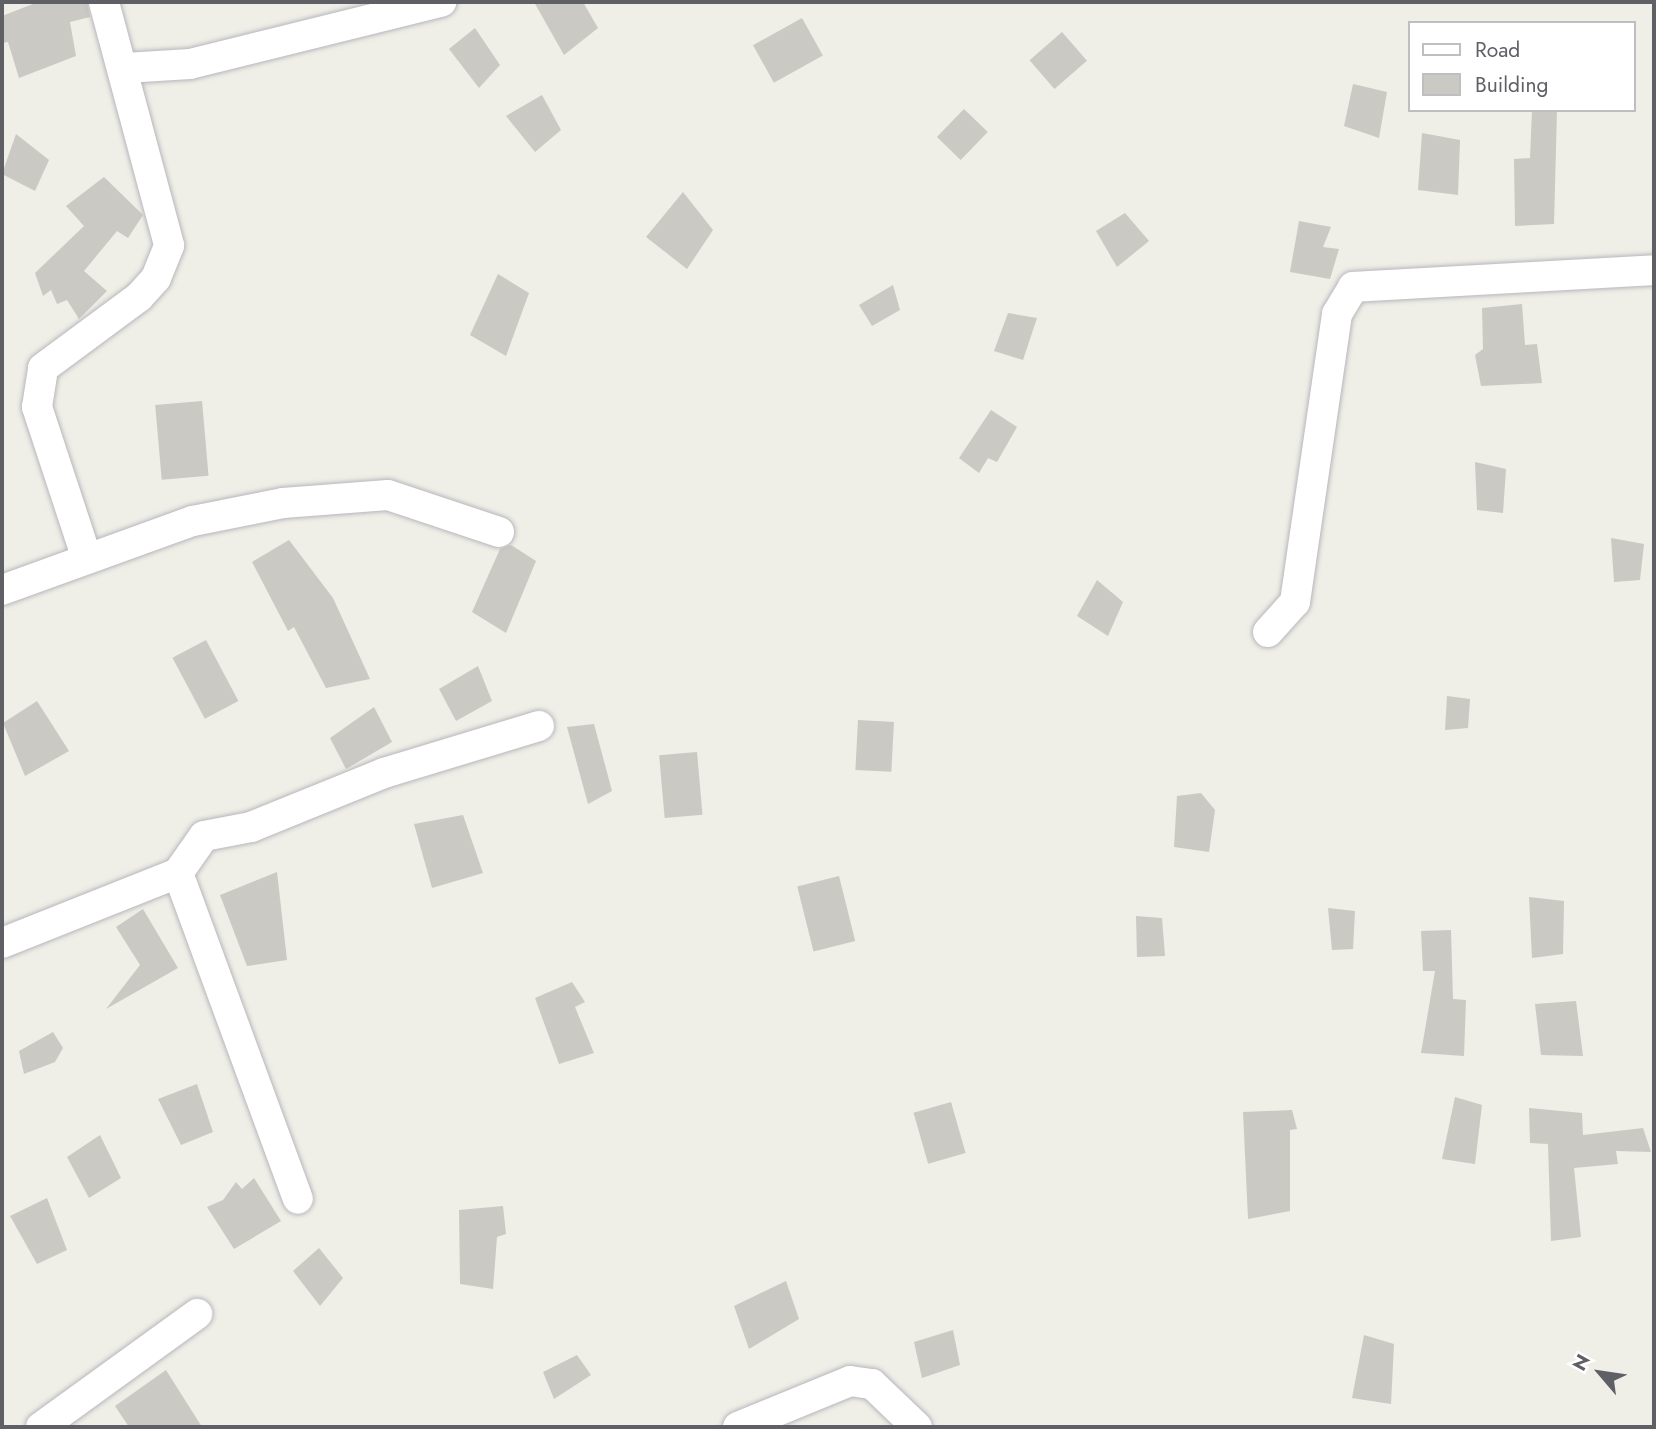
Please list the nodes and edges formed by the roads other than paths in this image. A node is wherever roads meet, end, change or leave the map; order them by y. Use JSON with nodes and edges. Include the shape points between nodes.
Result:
{"nodes":[{"id":1,"x":104,"y":2,"type":"edge"},
{"id":2,"x":441,"y":2,"type":"edge"},
{"id":3,"x":125,"y":68,"type":"junction"},
{"id":4,"x":1654,"y":270,"type":"edge"},
{"id":5,"x":499,"y":532,"type":"dead end"},
{"id":6,"x":86,"y":556,"type":"junction"},
{"id":7,"x":2,"y":590,"type":"edge"},
{"id":8,"x":1269,"y":632,"type":"dead end"},
{"id":9,"x":539,"y":726,"type":"dead end"},
{"id":10,"x":178,"y":873,"type":"junction"},
{"id":11,"x":2,"y":943,"type":"edge"},
{"id":12,"x":298,"y":1199,"type":"dead end"},
{"id":13,"x":197,"y":1314,"type":"dead end"},
{"id":14,"x":41,"y":1427,"type":"edge"},
{"id":15,"x":738,"y":1427,"type":"edge"},
{"id":16,"x":917,"y":1427,"type":"edge"}],
"edges":[{"from":1,"to":3,"type":"street"},
{"from":2,"to":3,"type":"street","via":[[190,64]]},
{"from":3,"to":6,"type":"street","via":[[169,245],[156,278],[139,297],[43,368],[38,395]]},
{"from":4,"to":8,"type":"street","via":[[1353,287],[1337,314],[1295,602]]},
{"from":5,"to":6,"type":"street","via":[[388,495],[342,497],[193,521]]},
{"from":6,"to":7,"type":"street"},
{"from":9,"to":10,"type":"street","via":[[384,773],[251,827],[204,836]]},
{"from":10,"to":11,"type":"street"},
{"from":10,"to":12,"type":"street"},
{"from":13,"to":14,"type":"street"},
{"from":15,"to":16,"type":"street","via":[[850,1381],[872,1384]]}]}
